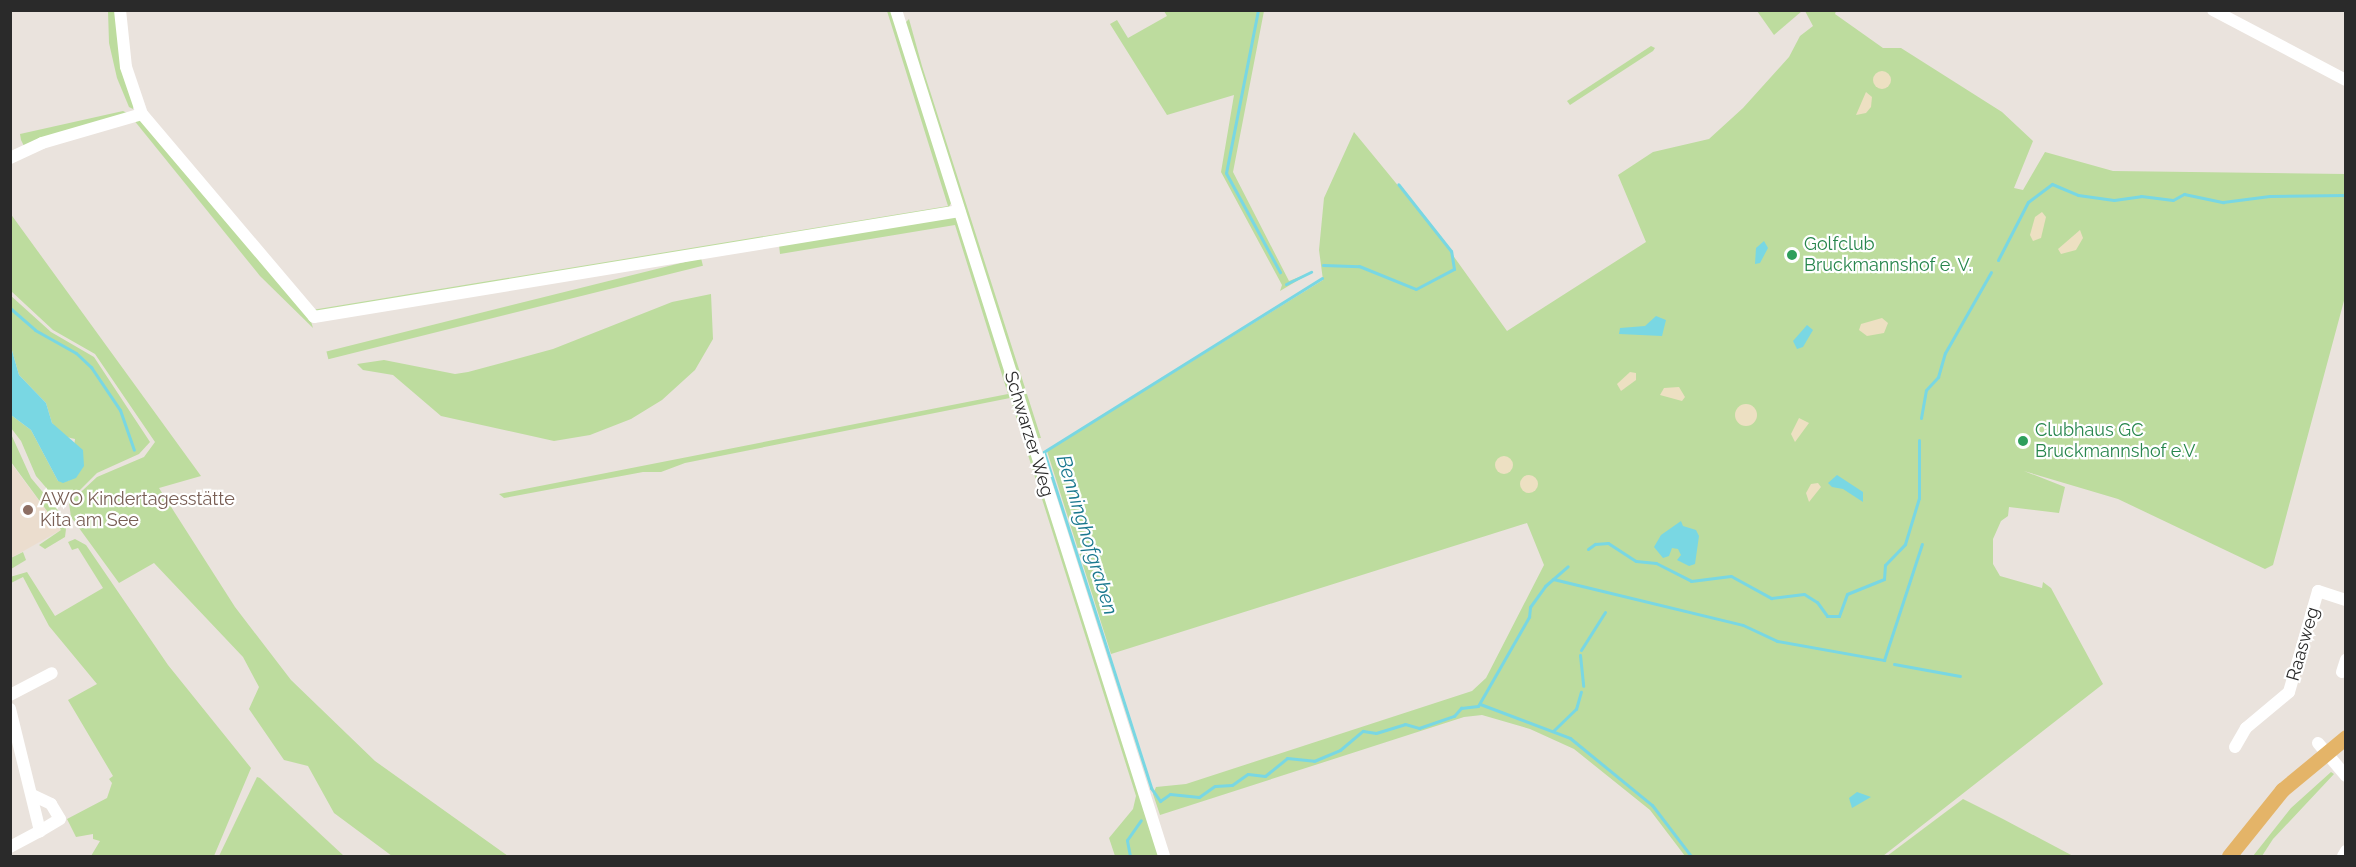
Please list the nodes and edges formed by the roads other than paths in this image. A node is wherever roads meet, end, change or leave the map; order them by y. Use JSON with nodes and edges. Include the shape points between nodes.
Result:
{"nodes":[{"id":1,"x":120,"y":10,"type":"edge"},
{"id":2,"x":896,"y":10,"type":"edge"},
{"id":3,"x":2213,"y":10,"type":"edge"},
{"id":4,"x":2346,"y":80,"type":"edge"},
{"id":5,"x":142,"y":114,"type":"junction"},
{"id":6,"x":10,"y":158,"type":"edge"},
{"id":7,"x":959,"y":211,"type":"junction"},
{"id":8,"x":2346,"y":600,"type":"edge"},
{"id":9,"x":52,"y":673,"type":"dead end"},
{"id":10,"x":10,"y":695,"type":"edge"},
{"id":11,"x":10,"y":709,"type":"edge"},
{"id":12,"x":2346,"y":737,"type":"edge"},
{"id":13,"x":2235,"y":747,"type":"dead end"},
{"id":14,"x":2321,"y":747,"type":"junction"},
{"id":15,"x":2346,"y":776,"type":"edge"},
{"id":16,"x":32,"y":795,"type":"junction"},
{"id":17,"x":40,"y":831,"type":"junction"},
{"id":18,"x":10,"y":847,"type":"edge"},
{"id":19,"x":2346,"y":851,"type":"edge"},
{"id":20,"x":1164,"y":856,"type":"edge"},
{"id":21,"x":2229,"y":856,"type":"edge"},
{"id":22,"x":2343,"y":856,"type":"edge"}],
"edges":[{"from":1,"to":5,"type":"street","via":[[126,67]]},
{"from":2,"to":7,"type":"street","name":"Schwarzer Weg"},
{"from":3,"to":4,"type":"street"},
{"from":5,"to":6,"type":"street","via":[[42,143]]},
{"from":5,"to":7,"type":"street","via":[[314,317]]},
{"from":7,"to":20,"type":"street","name":"Schwarzer Weg"},
{"from":8,"to":13,"type":"street","name":"Raasweg","via":[[2318,591],[2289,692],[2246,728]]},
{"from":9,"to":10,"type":"street"},
{"from":11,"to":16,"type":"street"},
{"from":12,"to":14,"type":"main road"},
{"from":14,"to":15,"type":"street"},
{"from":14,"to":21,"type":"main road"},
{"from":16,"to":17,"type":"street"},
{"from":16,"to":17,"type":"street","via":[[51,804],[60,819]]},
{"from":17,"to":18,"type":"street"},
{"from":19,"to":22,"type":"street"}]}
